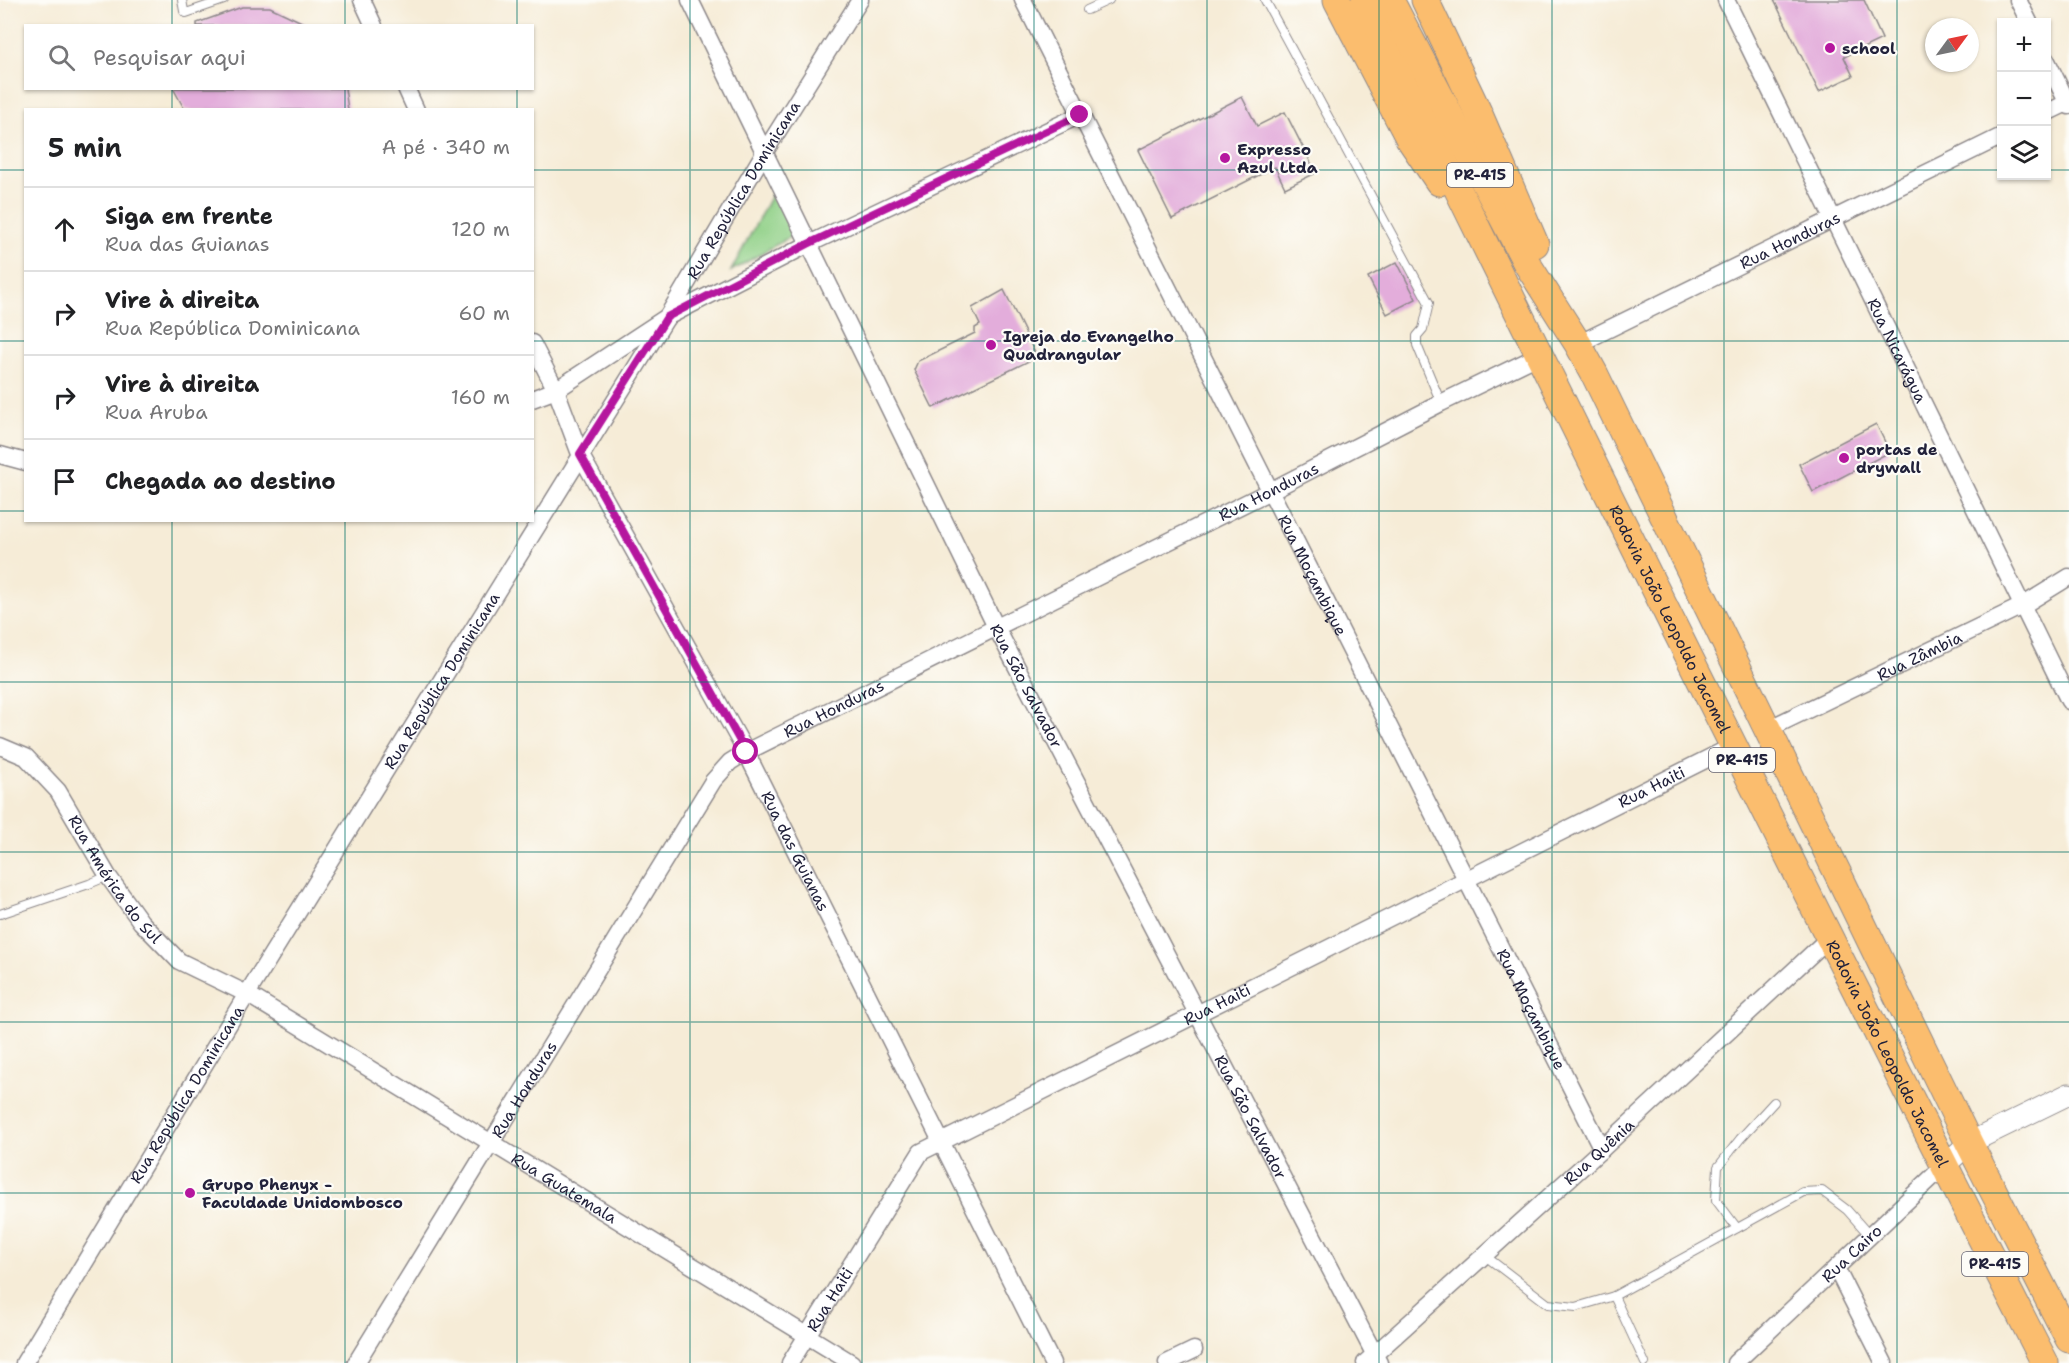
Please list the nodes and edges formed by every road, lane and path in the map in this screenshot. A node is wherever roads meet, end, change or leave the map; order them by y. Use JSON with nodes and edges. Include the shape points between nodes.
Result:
{"nodes":[{"id":1,"x":182,"y":0,"type":"edge"},
{"id":2,"x":224,"y":0,"type":"edge"},
{"id":3,"x":362,"y":0,"type":"edge"},
{"id":4,"x":690,"y":0,"type":"edge"},
{"id":5,"x":860,"y":0,"type":"edge"},
{"id":6,"x":1023,"y":0,"type":"edge"},
{"id":7,"x":1109,"y":0,"type":"edge"},
{"id":8,"x":1265,"y":0,"type":"edge"},
{"id":9,"x":1337,"y":0,"type":"edge"},
{"id":10,"x":1365,"y":0,"type":"edge"},
{"id":11,"x":1390,"y":0,"type":"edge"},
{"id":12,"x":1425,"y":0,"type":"edge"},
{"id":13,"x":1726,"y":0,"type":"edge"},
{"id":14,"x":2018,"y":0,"type":"edge"},
{"id":15,"x":1087,"y":10,"type":"dead end"},
{"id":16,"x":2027,"y":18,"type":"edge"},
{"id":17,"x":373,"y":24,"type":"edge"},
{"id":18,"x":2051,"y":69,"type":"edge"},
{"id":19,"x":407,"y":90,"type":"edge"},
{"id":20,"x":2068,"y":104,"type":"edge"},
{"id":21,"x":415,"y":108,"type":"edge"},
{"id":22,"x":2051,"y":111,"type":"edge"},
{"id":23,"x":1080,"y":115,"type":"junction"},
{"id":24,"x":1997,"y":138,"type":"edge"},
{"id":25,"x":764,"y":153,"type":"junction"},
{"id":26,"x":1834,"y":218,"type":"junction"},
{"id":27,"x":808,"y":244,"type":"junction"},
{"id":28,"x":1492,"y":258,"type":"junction"},
{"id":29,"x":667,"y":317,"type":"junction"},
{"id":30,"x":1578,"y":345,"type":"junction"},
{"id":31,"x":534,"y":347,"type":"edge"},
{"id":32,"x":1540,"y":355,"type":"junction"},
{"id":33,"x":556,"y":390,"type":"junction"},
{"id":34,"x":534,"y":398,"type":"edge"},
{"id":35,"x":1441,"y":403,"type":"junction"},
{"id":36,"x":580,"y":454,"type":"junction"},
{"id":37,"x":0,"y":455,"type":"edge"},
{"id":38,"x":24,"y":461,"type":"edge"},
{"id":39,"x":1270,"y":491,"type":"junction"},
{"id":40,"x":2069,"y":578,"type":"edge"},
{"id":41,"x":2022,"y":606,"type":"junction"},
{"id":42,"x":996,"y":627,"type":"junction"},
{"id":43,"x":2069,"y":701,"type":"edge"},
{"id":44,"x":1768,"y":729,"type":"junction"},
{"id":45,"x":1734,"y":745,"type":"junction"},
{"id":46,"x":0,"y":746,"type":"edge"},
{"id":47,"x":746,"y":752,"type":"junction"},
{"id":48,"x":108,"y":876,"type":"junction"},
{"id":49,"x":1467,"y":881,"type":"junction"},
{"id":50,"x":0,"y":914,"type":"edge"},
{"id":51,"x":1830,"y":938,"type":"junction"},
{"id":52,"x":247,"y":994,"type":"junction"},
{"id":53,"x":1198,"y":1013,"type":"junction"},
{"id":54,"x":2069,"y":1094,"type":"edge"},
{"id":55,"x":1774,"y":1102,"type":"dead end"},
{"id":56,"x":941,"y":1140,"type":"junction"},
{"id":57,"x":1969,"y":1143,"type":"junction"},
{"id":58,"x":492,"y":1144,"type":"junction"},
{"id":59,"x":1602,"y":1149,"type":"junction"},
{"id":60,"x":1944,"y":1166,"type":"junction"},
{"id":61,"x":1737,"y":1228,"type":"junction"},
{"id":62,"x":1870,"y":1236,"type":"junction"},
{"id":63,"x":1484,"y":1255,"type":"junction"},
{"id":64,"x":1836,"y":1268,"type":"junction"},
{"id":65,"x":1614,"y":1296,"type":"junction"},
{"id":66,"x":807,"y":1336,"type":"junction"},
{"id":67,"x":2069,"y":1339,"type":"edge"},
{"id":68,"x":1194,"y":1350,"type":"dead end"},
{"id":69,"x":1373,"y":1360,"type":"edge"},
{"id":70,"x":24,"y":1363,"type":"edge"},
{"id":71,"x":357,"y":1363,"type":"edge"},
{"id":72,"x":790,"y":1363,"type":"edge"},
{"id":73,"x":852,"y":1363,"type":"edge"},
{"id":74,"x":1052,"y":1363,"type":"edge"},
{"id":75,"x":1167,"y":1363,"type":"edge"},
{"id":76,"x":1645,"y":1363,"type":"edge"},
{"id":77,"x":1735,"y":1363,"type":"edge"},
{"id":78,"x":1884,"y":1363,"type":"edge"},
{"id":79,"x":2045,"y":1363,"type":"edge"}],
"edges":[{"from":1,"to":2,"type":"lane","via":[[186,13]]},
{"from":3,"to":17,"type":"street"},
{"from":4,"to":25,"type":"street","name":"Rua São Salvador"},
{"from":5,"to":25,"type":"street","name":"Rua República Dominicana"},
{"from":6,"to":23,"type":"street","name":"Rua Moçambique"},
{"from":7,"to":15,"type":"lane"},
{"from":8,"to":35,"type":"lane","via":[[1429,303],[1417,345]]},
{"from":9,"to":28,"type":"highway","via":[[1409,138]]},
{"from":10,"to":28,"type":"highway","name":"Rodovia João Leopoldo Jacomel","number":"PR-415"},
{"from":11,"to":30,"type":"highway","name":"Rodovia João Leopoldo Jacomel","number":"PR-415","via":[[1527,262]]},
{"from":12,"to":30,"type":"highway","via":[[1478,112]]},
{"from":13,"to":26,"type":"street","name":"Rua Nicarágua"},
{"from":14,"to":16,"type":"street"},
{"from":18,"to":20,"type":"street"},
{"from":19,"to":21,"type":"street"},
{"from":20,"to":22,"type":"street"},
{"from":23,"to":27,"type":"street"},
{"from":23,"to":39,"type":"street","name":"Rua Moçambique"},
{"from":24,"to":26,"type":"street","name":"Rua Honduras"},
{"from":25,"to":27,"type":"street","name":"Rua São Salvador"},
{"from":25,"to":29,"type":"street","name":"Rua República Dominicana"},
{"from":26,"to":30,"type":"street","name":"Rua Honduras"},
{"from":26,"to":41,"type":"street","name":"Rua Nicarágua"},
{"from":27,"to":29,"type":"street"},
{"from":27,"to":42,"type":"street","name":"Rua São Salvador"},
{"from":28,"to":32,"type":"highway","name":"Rodovia João Leopoldo Jacomel","number":"PR-415"},
{"from":29,"to":33,"type":"street"},
{"from":29,"to":36,"type":"street","name":"Rua República Dominicana"},
{"from":30,"to":44,"type":"highway","name":"Rodovia João Leopoldo Jacomel","number":"PR-415"},
{"from":31,"to":33,"type":"street","name":"Rua das Guianas"},
{"from":32,"to":35,"type":"street","name":"Rua Honduras"},
{"from":32,"to":45,"type":"highway","name":"Rodovia João Leopoldo Jacomel","number":"PR-415"},
{"from":33,"to":34,"type":"street"},
{"from":33,"to":36,"type":"street","name":"Rua das Guianas"},
{"from":35,"to":39,"type":"street","name":"Rua Honduras"},
{"from":36,"to":47,"type":"street","name":"Rua das Guianas"},
{"from":36,"to":52,"type":"street","name":"Rua República Dominicana"},
{"from":37,"to":38,"type":"street"},
{"from":39,"to":42,"type":"street","name":"Rua Honduras"},
{"from":39,"to":49,"type":"street","name":"Rua Moçambique"},
{"from":40,"to":41,"type":"street","name":"Rua Zâmbia"},
{"from":41,"to":43,"type":"street","name":"Rua Nicarágua"},
{"from":41,"to":44,"type":"street","name":"Rua Zâmbia"},
{"from":42,"to":47,"type":"street","name":"Rua Honduras"},
{"from":42,"to":53,"type":"street","name":"Rua São Salvador"},
{"from":44,"to":57,"type":"highway","name":"Rodovia João Leopoldo Jacomel","number":"PR-415"},
{"from":45,"to":49,"type":"street","name":"Rua Haiti"},
{"from":45,"to":51,"type":"highway","name":"Rodovia João Leopoldo Jacomel","number":"PR-415"},
{"from":46,"to":48,"type":"street","name":"Rua América do Sul","via":[[26,757],[58,791]]},
{"from":47,"to":56,"type":"street","name":"Rua das Guianas"},
{"from":47,"to":58,"type":"street","name":"Rua Honduras","via":[[730,762],[713,781]]},
{"from":48,"to":50,"type":"lane"},
{"from":48,"to":52,"type":"street","name":"Rua América do Sul","via":[[141,922],[179,961]]},
{"from":49,"to":53,"type":"street","name":"Rua Haiti"},
{"from":49,"to":59,"type":"street","name":"Rua Moçambique"},
{"from":51,"to":59,"type":"street","name":"Rua Quênia"},
{"from":51,"to":60,"type":"highway","name":"Rodovia João Leopoldo Jacomel","number":"PR-415"},
{"from":52,"to":58,"type":"street","name":"Rua Guatemala"},
{"from":52,"to":70,"type":"street","name":"Rua República Dominicana"},
{"from":53,"to":56,"type":"street","name":"Rua Haiti"},
{"from":53,"to":69,"type":"street","name":"Rua São Salvador"},
{"from":54,"to":57,"type":"street","name":"Rua Cairo"},
{"from":55,"to":61,"type":"lane","via":[[1718,1167],[1716,1200]]},
{"from":56,"to":66,"type":"street","name":"Rua Haiti","via":[[921,1152]]},
{"from":56,"to":74,"type":"street","name":"Rua das Guianas"},
{"from":57,"to":60,"type":"street","name":"Rua Cairo"},
{"from":57,"to":67,"type":"highway","name":"Rodovia João Leopoldo Jacomel","number":"PR-415"},
{"from":58,"to":66,"type":"street","name":"Rua Guatemala"},
{"from":58,"to":71,"type":"street","name":"Rua Honduras"},
{"from":59,"to":63,"type":"street","name":"Rua Quênia"},
{"from":60,"to":62,"type":"street","name":"Rua Cairo"},
{"from":60,"to":79,"type":"highway","name":"Rodovia João Leopoldo Jacomel","number":"PR-415"},
{"from":61,"to":62,"type":"lane","via":[[1803,1192],[1822,1191],[1847,1210]]},
{"from":61,"to":65,"type":"lane"},
{"from":62,"to":64,"type":"street","name":"Rua Cairo"},
{"from":63,"to":65,"type":"lane","via":[[1548,1304],[1576,1306]]},
{"from":63,"to":69,"type":"street","name":"Rua Quênia"},
{"from":64,"to":77,"type":"street","name":"Rua Cairo"},
{"from":64,"to":78,"type":"street"},
{"from":65,"to":76,"type":"lane"},
{"from":66,"to":72,"type":"street","name":"Rua Haiti"},
{"from":66,"to":73,"type":"street","name":"Rua Guatemala"},
{"from":68,"to":75,"type":"street"}]}
